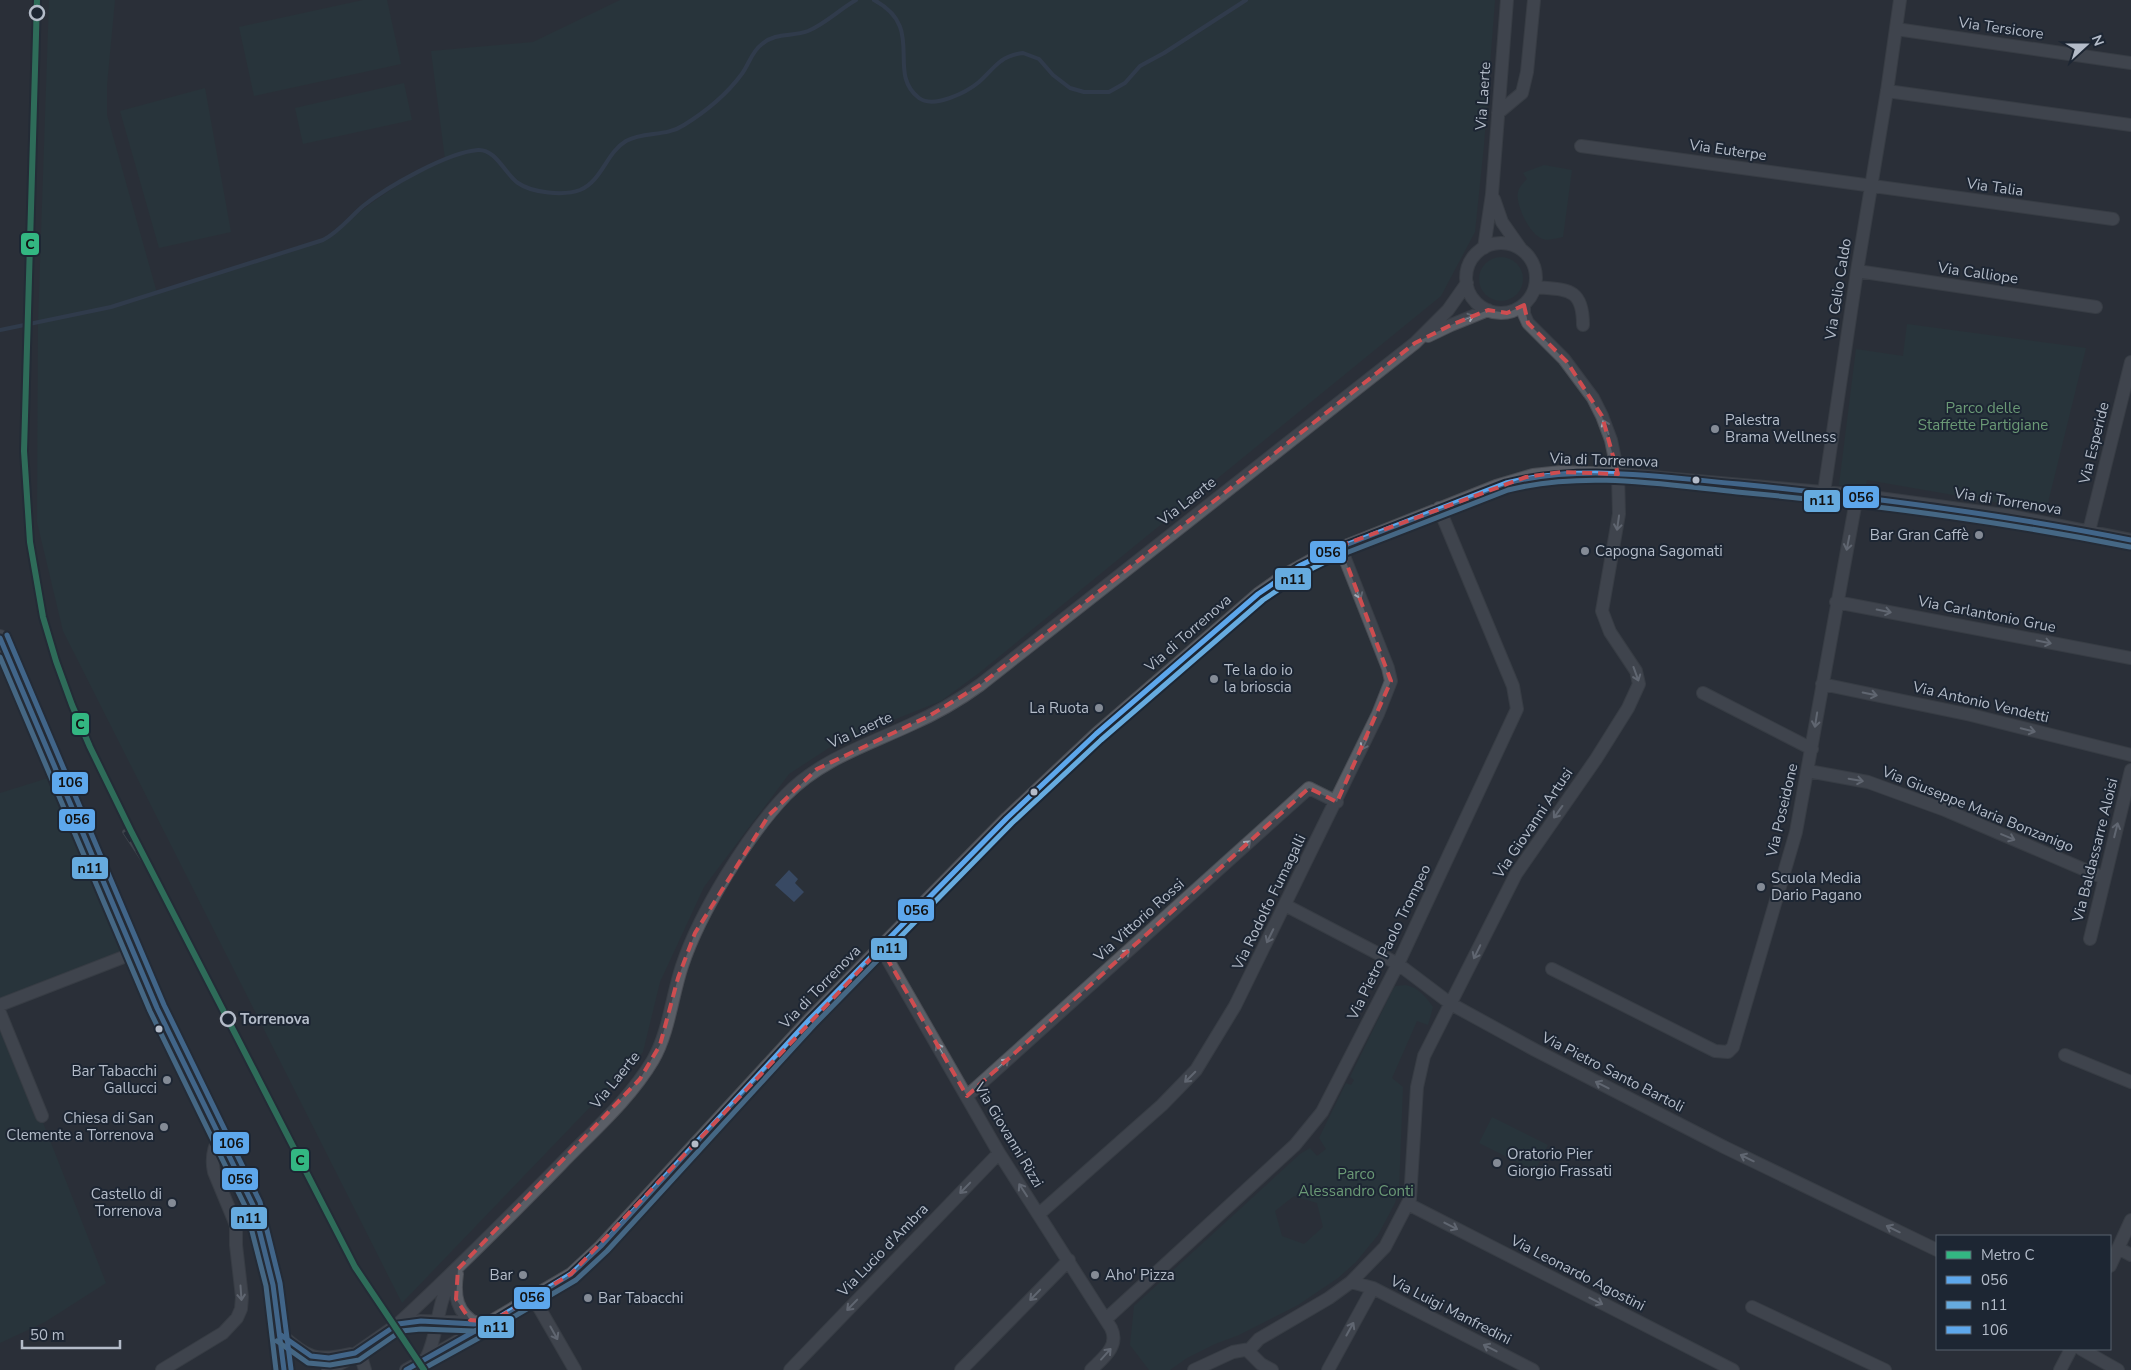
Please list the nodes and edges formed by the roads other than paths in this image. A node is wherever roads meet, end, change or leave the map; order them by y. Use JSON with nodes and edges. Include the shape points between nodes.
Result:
{"nodes":[{"id":1,"x":1507,"y":0,"type":"edge"},
{"id":2,"x":1534,"y":0,"type":"edge"},
{"id":3,"x":1900,"y":0,"type":"edge"},
{"id":4,"x":1896,"y":29,"type":"junction"},
{"id":5,"x":2131,"y":63,"type":"edge"},
{"id":6,"x":1887,"y":91,"type":"junction"},
{"id":7,"x":1498,"y":113,"type":"junction"},
{"id":8,"x":2131,"y":125,"type":"edge"},
{"id":9,"x":1581,"y":146,"type":"dead end"},
{"id":10,"x":1872,"y":186,"type":"junction"},
{"id":11,"x":1492,"y":194,"type":"junction"},
{"id":12,"x":2113,"y":219,"type":"dead end"},
{"id":13,"x":1484,"y":248,"type":"junction"},
{"id":14,"x":1521,"y":249,"type":"junction"},
{"id":15,"x":1856,"y":272,"type":"junction"},
{"id":16,"x":1467,"y":283,"type":"junction"},
{"id":17,"x":1535,"y":287,"type":"junction"},
{"id":18,"x":1524,"y":305,"type":"junction"},
{"id":19,"x":2096,"y":306,"type":"dead end"},
{"id":20,"x":1488,"y":310,"type":"junction"},
{"id":21,"x":1583,"y":325,"type":"dead end"},
{"id":22,"x":1415,"y":344,"type":"junction"},
{"id":23,"x":2131,"y":362,"type":"edge"},
{"id":24,"x":1618,"y":474,"type":"junction"},
{"id":25,"x":1824,"y":492,"type":"junction"},
{"id":26,"x":1857,"y":495,"type":"junction"},
{"id":27,"x":1439,"y":508,"type":"junction"},
{"id":28,"x":2089,"y":531,"type":"junction"},
{"id":29,"x":2131,"y":540,"type":"edge"},
{"id":30,"x":1340,"y":546,"type":"junction"},
{"id":31,"x":1836,"y":602,"type":"junction"},
{"id":32,"x":0,"y":638,"type":"edge"},
{"id":33,"x":2131,"y":658,"type":"edge"},
{"id":34,"x":1822,"y":684,"type":"junction"},
{"id":35,"x":1703,"y":693,"type":"dead end"},
{"id":36,"x":1812,"y":749,"type":"junction"},
{"id":37,"x":2131,"y":755,"type":"edge"},
{"id":38,"x":2131,"y":770,"type":"edge"},
{"id":39,"x":1808,"y":771,"type":"junction"},
{"id":40,"x":1337,"y":802,"type":"junction"},
{"id":41,"x":2104,"y":878,"type":"junction"},
{"id":42,"x":1285,"y":905,"type":"junction"},
{"id":43,"x":2090,"y":938,"type":"dead end"},
{"id":44,"x":881,"y":948,"type":"junction"},
{"id":45,"x":134,"y":953,"type":"junction"},
{"id":46,"x":1398,"y":964,"type":"junction"},
{"id":47,"x":1552,"y":969,"type":"dead end"},
{"id":48,"x":1451,"y":1004,"type":"junction"},
{"id":49,"x":0,"y":1005,"type":"edge"},
{"id":50,"x":0,"y":1013,"type":"edge"},
{"id":51,"x":2065,"y":1055,"type":"dead end"},
{"id":52,"x":2131,"y":1082,"type":"edge"},
{"id":53,"x":967,"y":1096,"type":"junction"},
{"id":54,"x":42,"y":1116,"type":"dead end"},
{"id":55,"x":220,"y":1136,"type":"junction"},
{"id":56,"x":1000,"y":1154,"type":"junction"},
{"id":57,"x":1408,"y":1204,"type":"junction"},
{"id":58,"x":1039,"y":1214,"type":"junction"},
{"id":59,"x":2131,"y":1220,"type":"edge"},
{"id":60,"x":2118,"y":1248,"type":"junction"},
{"id":61,"x":1936,"y":1250,"type":"edge"},
{"id":62,"x":2131,"y":1255,"type":"edge"},
{"id":63,"x":1068,"y":1260,"type":"junction"},
{"id":64,"x":2111,"y":1264,"type":"edge"},
{"id":65,"x":458,"y":1269,"type":"junction"},
{"id":66,"x":1352,"y":1282,"type":"junction"},
{"id":67,"x":1373,"y":1288,"type":"junction"},
{"id":68,"x":533,"y":1297,"type":"junction"},
{"id":69,"x":1752,"y":1307,"type":"dead end"},
{"id":70,"x":1106,"y":1320,"type":"junction"},
{"id":71,"x":437,"y":1321,"type":"junction"},
{"id":72,"x":491,"y":1322,"type":"junction"},
{"id":73,"x":398,"y":1324,"type":"junction"},
{"id":74,"x":477,"y":1324,"type":"junction"},
{"id":75,"x":281,"y":1335,"type":"junction"},
{"id":76,"x":1250,"y":1349,"type":"junction"},
{"id":77,"x":359,"y":1350,"type":"junction"},
{"id":78,"x":2070,"y":1350,"type":"edge"},
{"id":79,"x":2082,"y":1350,"type":"edge"},
{"id":80,"x":426,"y":1359,"type":"junction"},
{"id":81,"x":1861,"y":1365,"type":"edge"},
{"id":82,"x":162,"y":1370,"type":"edge"},
{"id":83,"x":284,"y":1370,"type":"edge"},
{"id":84,"x":328,"y":1370,"type":"edge"},
{"id":85,"x":365,"y":1370,"type":"edge"},
{"id":86,"x":406,"y":1370,"type":"edge"},
{"id":87,"x":575,"y":1370,"type":"edge"},
{"id":88,"x":790,"y":1370,"type":"edge"},
{"id":89,"x":961,"y":1370,"type":"edge"},
{"id":90,"x":1091,"y":1370,"type":"edge"},
{"id":91,"x":1194,"y":1370,"type":"edge"},
{"id":92,"x":1272,"y":1370,"type":"edge"},
{"id":93,"x":1328,"y":1370,"type":"edge"},
{"id":94,"x":1533,"y":1370,"type":"edge"},
{"id":95,"x":1733,"y":1370,"type":"edge"},
{"id":96,"x":1885,"y":1370,"type":"edge"},
{"id":97,"x":2060,"y":1370,"type":"edge"},
{"id":98,"x":2118,"y":1370,"type":"edge"}],
"edges":[{"from":1,"to":7,"type":"street","name":"Via Laerte"},
{"from":2,"to":7,"type":"street","via":[[1522,93]]},
{"from":3,"to":4,"type":"street","name":"Via Celio Caldo"},
{"from":4,"to":5,"type":"street","name":"Via Tersicore"},
{"from":4,"to":6,"type":"street","name":"Via Celio Caldo"},
{"from":6,"to":8,"type":"street"},
{"from":6,"to":10,"type":"street","name":"Via Celio Caldo"},
{"from":7,"to":11,"type":"street","name":"Via Laerte"},
{"from":9,"to":10,"type":"street","name":"Via Euterpe"},
{"from":10,"to":12,"type":"street","name":"Via Talia"},
{"from":10,"to":15,"type":"street","name":"Via Celio Caldo"},
{"from":11,"to":13,"type":"street","name":"Via Laerte"},
{"from":11,"to":14,"type":"street","name":"Via Laerte","via":[[1502,222]]},
{"from":13,"to":14,"type":"street","via":[[1502,243]]},
{"from":13,"to":16,"type":"street","via":[[1470,263]]},
{"from":14,"to":17,"type":"street","via":[[1536,272]]},
{"from":15,"to":19,"type":"street","name":"Via Calliope"},
{"from":15,"to":25,"type":"street","name":"Via Celio Caldo"},
{"from":16,"to":20,"type":"street","via":[[1474,300]]},
{"from":16,"to":22,"type":"street","name":"Via Laerte","via":[[1448,310]]},
{"from":17,"to":18,"type":"street"},
{"from":17,"to":21,"type":"street","via":[[1566,290],[1576,295],[1583,309]]},
{"from":18,"to":20,"type":"street","via":[[1507,313]]},
{"from":24,"to":18,"type":"street","name":"Via Giovanni Artusi","one_way":true,"via":[[1611,440],[1597,405],[1564,359],[1528,323]]},
{"from":22,"to":20,"type":"street","name":"Via Laerte","one_way":true,"via":[[1443,328]]},
{"from":22,"to":65,"type":"street","name":"Via Laerte","via":[[964,697],[827,763],[786,794],[741,854],[706,911],[681,970],[660,1045],[640,1079],[609,1115]]},
{"from":23,"to":28,"type":"street","name":"Via Esperide"},
{"from":24,"to":25,"type":"street","name":"Via di Torrenova"},
{"from":24,"to":27,"type":"street","name":"Via di Torrenova","via":[[1569,472],[1533,476]]},
{"from":24,"to":48,"type":"street","name":"Via Giovanni Artusi","one_way":true,"via":[[1619,514],[1602,611],[1610,632],[1636,671],[1639,687],[1596,759],[1516,874]]},
{"from":25,"to":26,"type":"street","name":"Via di Torrenova"},
{"from":26,"to":28,"type":"street","name":"Via di Torrenova","via":[[2011,516]]},
{"from":26,"to":31,"type":"street","name":"Via Poseidone","one_way":true},
{"from":27,"to":30,"type":"street","name":"Via di Torrenova"},
{"from":27,"to":46,"type":"street","name":"Via Pietro Paolo Trompeo","via":[[1513,686],[1517,709]]},
{"from":28,"to":29,"type":"street","name":"Via di Torrenova"},
{"from":30,"to":40,"type":"street","name":"Via Rodolfo Fumagalli","one_way":true,"via":[[1391,681]]},
{"from":30,"to":44,"type":"street","name":"Via di Torrenova","via":[[1299,566],[1258,594],[1111,721],[1007,818]]},
{"from":31,"to":33,"type":"street","name":"Via Carlantonio Grue","one_way":true},
{"from":31,"to":34,"type":"street","name":"Via Poseidone"},
{"from":32,"to":45,"type":"main road"},
{"from":34,"to":36,"type":"street","name":"Via Poseidone","one_way":true},
{"from":34,"to":37,"type":"street","name":"Via Antonio Vendetti","one_way":true},
{"from":35,"to":36,"type":"street"},
{"from":36,"to":39,"type":"street","name":"Via Poseidone"},
{"from":41,"to":38,"type":"street","name":"Via Baldassarre Aloisi","one_way":true},
{"from":39,"to":41,"type":"street","name":"Via Giuseppe Maria Bonzanigo","one_way":true,"via":[[1868,782],[1946,810]]},
{"from":39,"to":47,"type":"street","name":"Via Poseidone","via":[[1790,856],[1730,1050],[1715,1050]]},
{"from":40,"to":42,"type":"street","name":"Via Rodolfo Fumagalli"},
{"from":53,"to":40,"type":"street","name":"Via Vittorio Rossi","one_way":true,"via":[[1309,788]]},
{"from":41,"to":43,"type":"street","name":"Via Baldassarre Aloisi"},
{"from":42,"to":46,"type":"street","name":"Via Pietro Santo Bartoli"},
{"from":42,"to":58,"type":"street","name":"Via Rodolfo Fumagalli","one_way":true,"via":[[1235,1006],[1196,1070],[1162,1105]]},
{"from":53,"to":44,"type":"street","name":"Via Giovanni Rizzi","one_way":true},
{"from":44,"to":68,"type":"street","name":"Via di Torrenova","via":[[809,1020],[601,1246],[571,1274]]},
{"from":45,"to":49,"type":"street"},
{"from":45,"to":55,"type":"main road"},
{"from":46,"to":48,"type":"street","name":"Via Pietro Santo Bartoli"},
{"from":46,"to":70,"type":"street","name":"Via Pietro Paolo Trompeo","via":[[1310,1129]]},
{"from":48,"to":57,"type":"street","name":"Via Giovanni Artusi","via":[[1424,1056],[1418,1076]]},
{"from":61,"to":48,"type":"street","name":"Via Pietro Santo Bartoli","one_way":true,"via":[[1690,1129]]},
{"from":50,"to":54,"type":"street"},
{"from":51,"to":52,"type":"street"},
{"from":53,"to":56,"type":"street","name":"Via Giovanni Rizzi"},
{"from":55,"to":75,"type":"main road","via":[[261,1231],[274,1285]]},
{"from":55,"to":82,"type":"street","one_way":true,"via":[[214,1146],[212,1163],[236,1225],[242,1297],[240,1310],[223,1333]]},
{"from":58,"to":56,"type":"street","name":"Via Giovanni Rizzi","one_way":true},
{"from":56,"to":88,"type":"street","name":"Via Lucio d'Ambra","one_way":true},
{"from":57,"to":66,"type":"street","name":"Via Giovanni Artusi","via":[[1385,1247]]},
{"from":57,"to":95,"type":"street","name":"Via Leonardo Agostini","one_way":true},
{"from":58,"to":63,"type":"street","name":"Via Giovanni Rizzi"},
{"from":59,"to":60,"type":"street"},
{"from":60,"to":62,"type":"street"},
{"from":60,"to":64,"type":"street"},
{"from":63,"to":70,"type":"street","name":"Via Giovanni Rizzi"},
{"from":63,"to":89,"type":"street","one_way":true},
{"from":65,"to":71,"type":"street","via":[[444,1292]]},
{"from":65,"to":73,"type":"street"},
{"from":65,"to":74,"type":"street","via":[[457,1302],[466,1317]]},
{"from":66,"to":67,"type":"street","name":"Via Luigi Manfredini"},
{"from":66,"to":76,"type":"street","name":"Via Giovanni Artusi","via":[[1259,1339]]},
{"from":93,"to":67,"type":"street","one_way":true},
{"from":94,"to":67,"type":"street","name":"Via Luigi Manfredini","one_way":true},
{"from":68,"to":72,"type":"street","name":"Via di Torrenova"},
{"from":68,"to":87,"type":"street","one_way":true},
{"from":69,"to":81,"type":"street"},
{"from":90,"to":70,"type":"street","name":"Via Giovanni Rizzi","one_way":true,"via":[[1111,1348],[1114,1336]]},
{"from":71,"to":73,"type":"street","name":"Via di Torrenova"},
{"from":71,"to":74,"type":"street","name":"Via di Torrenova"},
{"from":71,"to":80,"type":"street","via":[[434,1343]]},
{"from":72,"to":74,"type":"street","name":"Via di Torrenova"},
{"from":72,"to":80,"type":"street","name":"Via di Torrenova"},
{"from":73,"to":77,"type":"street","name":"Via di Torrenova"},
{"from":75,"to":77,"type":"street","name":"Via di Torrenova","via":[[315,1358],[330,1358]]},
{"from":75,"to":83,"type":"main road"},
{"from":76,"to":91,"type":"street","name":"Via Giovanni Artusi","via":[[1233,1352]]},
{"from":76,"to":92,"type":"street","via":[[1254,1358]]},
{"from":77,"to":84,"type":"street","name":"Via di Torrenova"},
{"from":77,"to":85,"type":"street"},
{"from":78,"to":97,"type":"street"},
{"from":79,"to":98,"type":"street"},
{"from":80,"to":86,"type":"street","name":"Via di Torrenova"},
{"from":81,"to":96,"type":"street"}]}
